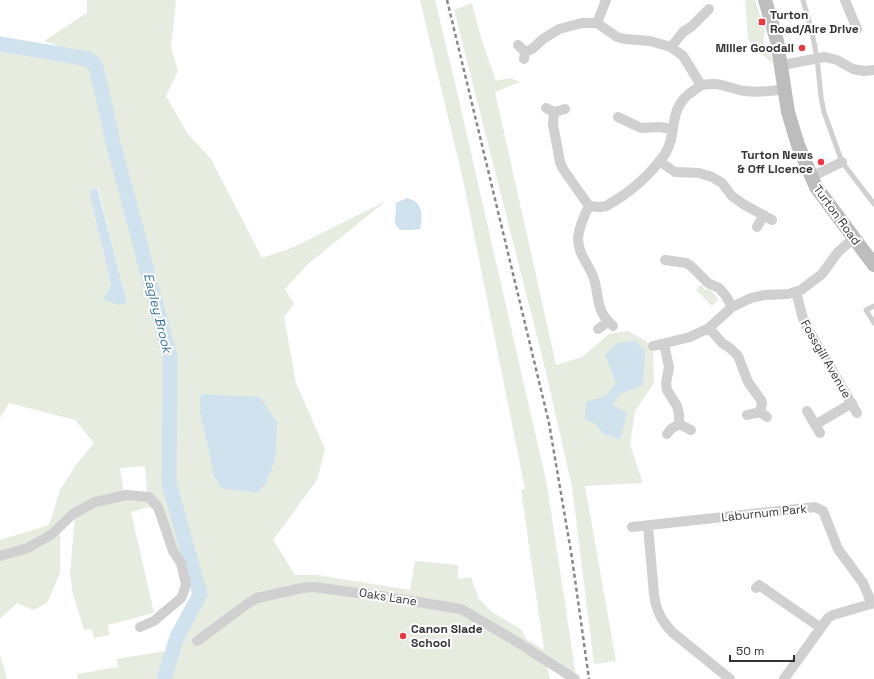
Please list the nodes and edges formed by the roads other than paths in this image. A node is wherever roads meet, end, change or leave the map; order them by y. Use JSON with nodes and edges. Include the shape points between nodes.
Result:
{"nodes":[{"id":1,"x":606,"y":0,"type":"edge"},
{"id":2,"x":765,"y":0,"type":"edge"},
{"id":3,"x":803,"y":0,"type":"edge"},
{"id":4,"x":845,"y":0,"type":"edge"},
{"id":5,"x":711,"y":7,"type":"edge"},
{"id":6,"x":597,"y":23,"type":"junction"},
{"id":7,"x":857,"y":29,"type":"dead end"},
{"id":8,"x":671,"y":47,"type":"junction"},
{"id":9,"x":522,"y":52,"type":"dead end"},
{"id":10,"x":817,"y":58,"type":"junction"},
{"id":11,"x":782,"y":65,"type":"junction"},
{"id":12,"x":874,"y":70,"type":"edge"},
{"id":13,"x":701,"y":85,"type":"junction"},
{"id":14,"x":785,"y":89,"type":"junction"},
{"id":15,"x":565,"y":109,"type":"dead end"},
{"id":16,"x":618,"y":117,"type":"dead end"},
{"id":17,"x":672,"y":129,"type":"junction"},
{"id":18,"x":659,"y":161,"type":"junction"},
{"id":19,"x":842,"y":162,"type":"junction"},
{"id":20,"x":811,"y":177,"type":"junction"},
{"id":21,"x":874,"y":204,"type":"edge"},
{"id":22,"x":588,"y":206,"type":"junction"},
{"id":23,"x":757,"y":227,"type":"dead end"},
{"id":24,"x":854,"y":238,"type":"junction"},
{"id":25,"x":665,"y":260,"type":"dead end"},
{"id":26,"x":874,"y":265,"type":"edge"},
{"id":27,"x":796,"y":292,"type":"junction"},
{"id":28,"x":874,"y":306,"type":"edge"},
{"id":29,"x":732,"y":307,"type":"junction"},
{"id":30,"x":874,"y":323,"type":"edge"},
{"id":31,"x":709,"y":328,"type":"junction"},
{"id":32,"x":598,"y":329,"type":"dead end"},
{"id":33,"x":664,"y":344,"type":"junction"},
{"id":34,"x":653,"y":346,"type":"dead end"},
{"id":35,"x":852,"y":403,"type":"junction"},
{"id":36,"x":807,"y":411,"type":"dead end"},
{"id":37,"x":857,"y":413,"type":"dead end"},
{"id":38,"x":747,"y":415,"type":"dead end"},
{"id":39,"x":679,"y":424,"type":"junction"},
{"id":40,"x":691,"y":430,"type":"dead end"},
{"id":41,"x":667,"y":434,"type":"dead end"},
{"id":42,"x":648,"y":526,"type":"junction"},
{"id":43,"x":632,"y":527,"type":"dead end"},
{"id":44,"x":0,"y":556,"type":"edge"},
{"id":45,"x":756,"y":588,"type":"dead end"},
{"id":46,"x":873,"y":603,"type":"edge"},
{"id":47,"x":140,"y":627,"type":"dead end"},
{"id":48,"x":821,"y":628,"type":"junction"},
{"id":49,"x":197,"y":641,"type":"dead end"},
{"id":50,"x":575,"y":679,"type":"edge"},
{"id":51,"x":730,"y":679,"type":"edge"},
{"id":52,"x":784,"y":679,"type":"edge"}],
"edges":[{"from":1,"to":6,"type":"street"},
{"from":2,"to":11,"type":"main road","name":"Turton Road"},
{"from":3,"to":10,"type":"lane"},
{"from":4,"to":7,"type":"street"},
{"from":5,"to":8,"type":"street"},
{"from":6,"to":8,"type":"street","via":[[625,39],[650,41]]},
{"from":6,"to":9,"type":"street","via":[[582,23],[559,29],[542,39],[532,49]]},
{"from":8,"to":13,"type":"street","via":[[683,56]]},
{"from":10,"to":11,"type":"street"},
{"from":10,"to":12,"type":"street","via":[[831,58],[853,69]]},
{"from":10,"to":19,"type":"lane","via":[[824,112]]},
{"from":11,"to":14,"type":"main road","name":"Turton Road"},
{"from":13,"to":14,"type":"street","via":[[723,85],[760,92]]},
{"from":13,"to":17,"type":"street","via":[[686,95],[676,111]]},
{"from":14,"to":20,"type":"main road","name":"Turton Road","via":[[788,112]]},
{"from":15,"to":22,"type":"street","via":[[550,110],[560,162]]},
{"from":16,"to":17,"type":"street","via":[[629,128]]},
{"from":17,"to":18,"type":"street","via":[[666,152]]},
{"from":18,"to":22,"type":"street","via":[[640,182],[612,202],[600,207]]},
{"from":18,"to":23,"type":"street","via":[[675,172],[712,176],[735,198],[768,218]]},
{"from":19,"to":20,"type":"street"},
{"from":19,"to":21,"type":"lane"},
{"from":20,"to":24,"type":"main road","name":"Turton Road"},
{"from":22,"to":32,"type":"street","via":[[578,238],[579,248],[594,278],[599,307],[611,324]]},
{"from":24,"to":26,"type":"main road","name":"Turton Road"},
{"from":24,"to":27,"type":"street","via":[[838,252],[822,274]]},
{"from":25,"to":29,"type":"street","via":[[679,258],[692,266],[708,283],[719,288]]},
{"from":27,"to":29,"type":"street","via":[[758,296]]},
{"from":27,"to":35,"type":"street","name":"Fossgill Avenue","via":[[804,322]]},
{"from":28,"to":30,"type":"lane","via":[[866,310]]},
{"from":29,"to":31,"type":"street"},
{"from":31,"to":33,"type":"street","via":[[690,337]]},
{"from":31,"to":38,"type":"street","via":[[738,356],[748,382],[761,400],[763,414]]},
{"from":33,"to":34,"type":"street"},
{"from":33,"to":39,"type":"street","via":[[669,367],[667,390],[677,406]]},
{"from":35,"to":36,"type":"street","name":"Fossgill Avenue","via":[[818,429]]},
{"from":35,"to":37,"type":"street","name":"Fossgill Avenue"},
{"from":39,"to":40,"type":"street"},
{"from":39,"to":41,"type":"street"},
{"from":42,"to":43,"type":"street","name":"Laburnum Park"},
{"from":42,"to":46,"type":"street","name":"Laburnum Park","via":[[819,508],[824,514],[838,549],[863,582]]},
{"from":42,"to":51,"type":"street","via":[[654,594],[659,615],[672,632]]},
{"from":44,"to":47,"type":"street","via":[[28,548],[52,534],[73,514],[94,502],[127,495],[149,497],[158,507],[173,551],[181,563],[186,584],[181,598],[154,621]]},
{"from":45,"to":48,"type":"street","via":[[759,584]]},
{"from":46,"to":48,"type":"street","via":[[833,615]]},
{"from":48,"to":52,"type":"street"},
{"from":49,"to":50,"type":"street","name":"Oaks Lane","via":[[257,598],[314,587],[461,609]]}]}
